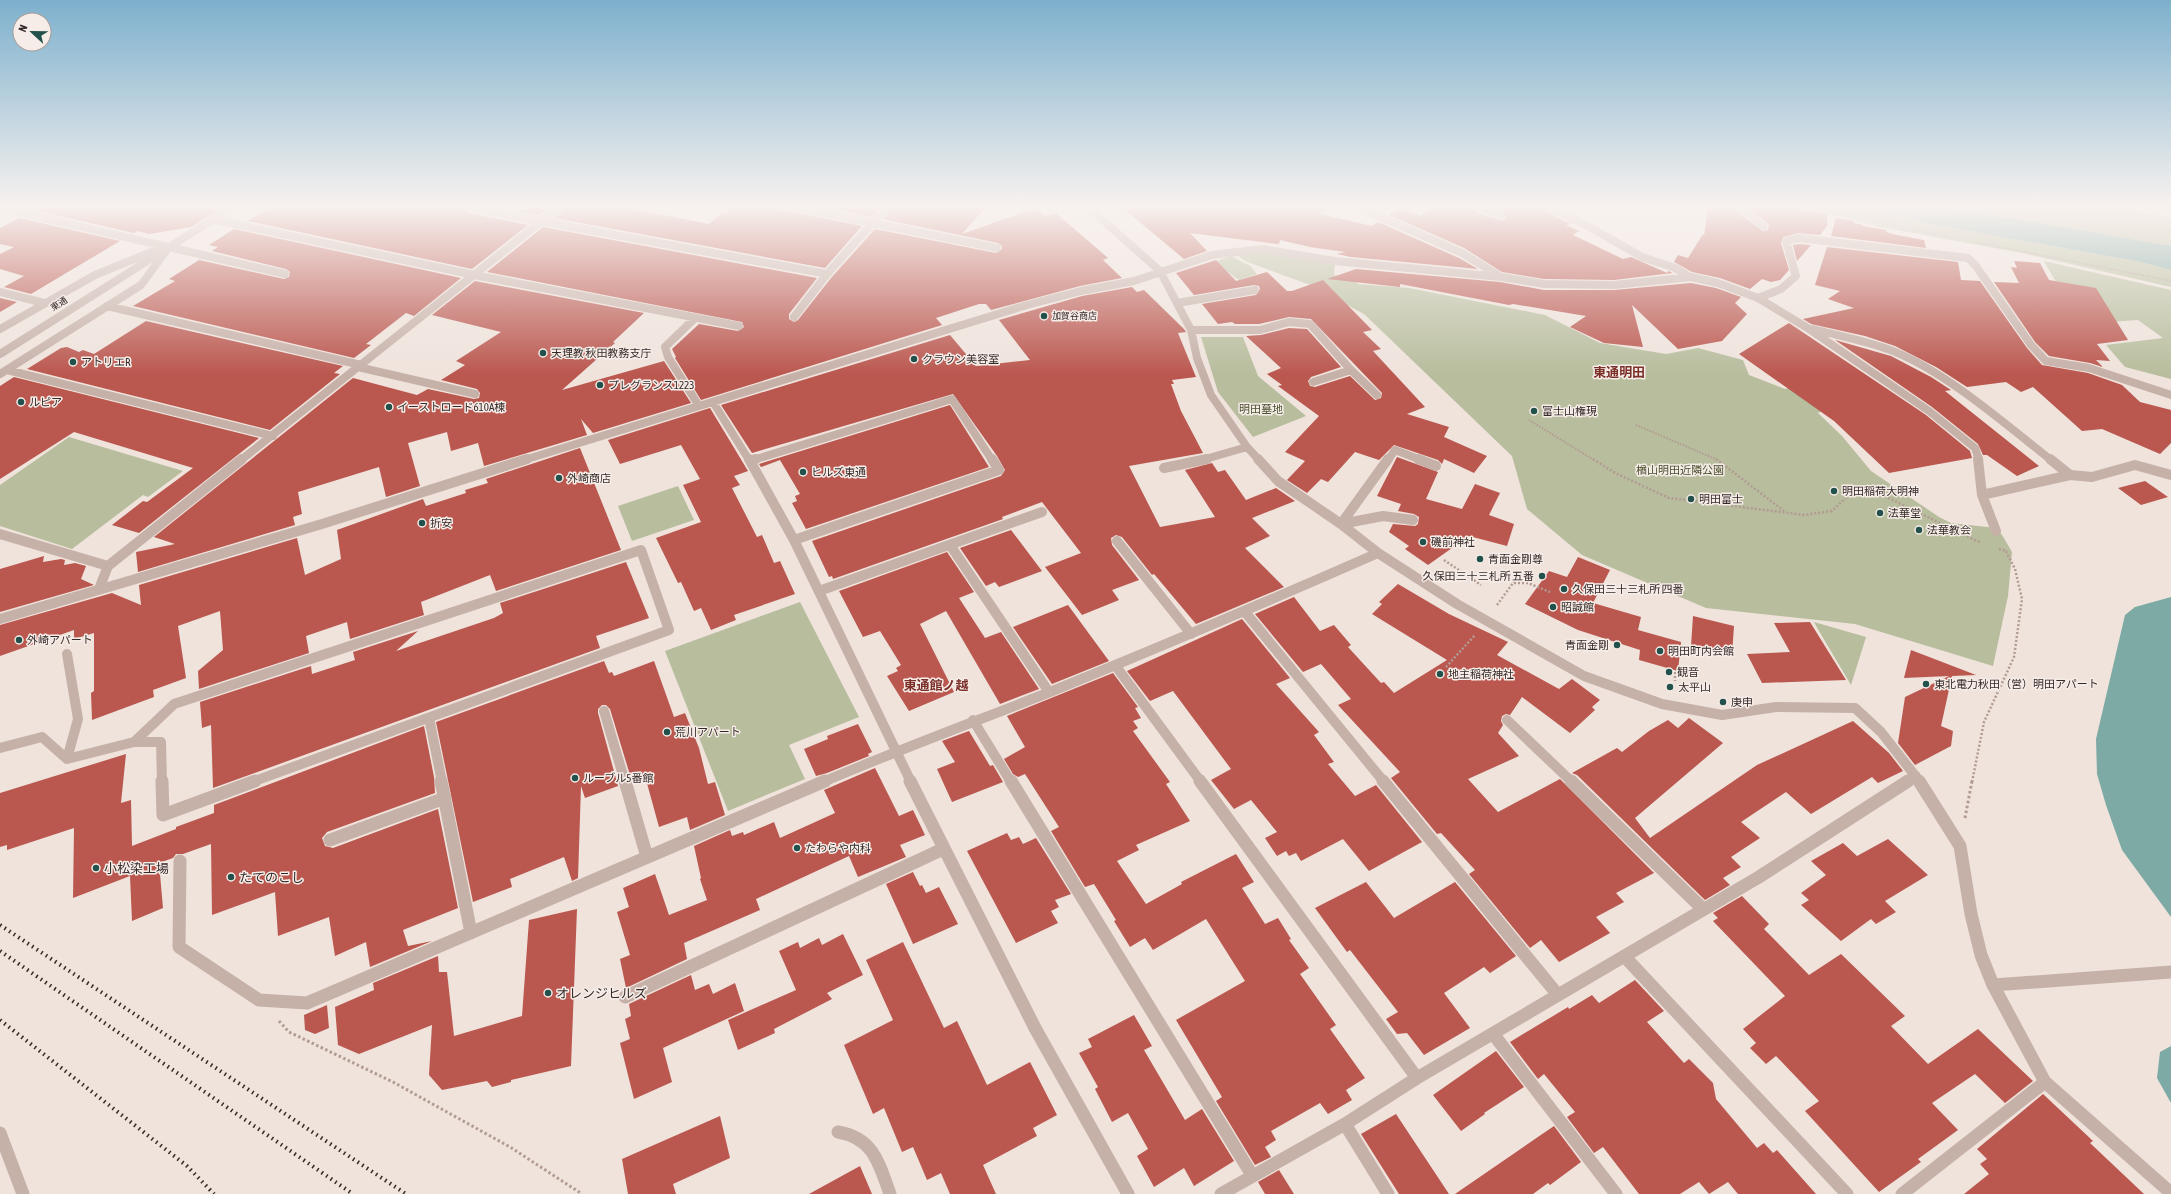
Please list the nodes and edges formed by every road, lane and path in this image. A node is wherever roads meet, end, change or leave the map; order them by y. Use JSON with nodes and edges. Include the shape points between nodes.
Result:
{"nodes":[{"id":1,"x":118,"y":264,"type":"edge"},
{"id":2,"x":142,"y":264,"type":"edge"},
{"id":3,"x":157,"y":264,"type":"edge"},
{"id":4,"x":243,"y":264,"type":"edge"},
{"id":5,"x":425,"y":264,"type":"edge"},
{"id":6,"x":487,"y":264,"type":"edge"},
{"id":7,"x":770,"y":264,"type":"edge"},
{"id":8,"x":836,"y":264,"type":"edge"},
{"id":9,"x":1152,"y":264,"type":"edge"},
{"id":10,"x":1184,"y":264,"type":"edge"},
{"id":11,"x":1360,"y":264,"type":"edge"},
{"id":12,"x":1479,"y":264,"type":"edge"},
{"id":13,"x":1662,"y":264,"type":"edge"},
{"id":14,"x":1792,"y":264,"type":"edge"},
{"id":15,"x":1974,"y":264,"type":"edge"},
{"id":16,"x":2086,"y":264,"type":"edge"},
{"id":17,"x":1160,"y":271,"type":"junction"},
{"id":18,"x":285,"y":274,"type":"dead end"},
{"id":19,"x":474,"y":274,"type":"junction"},
{"id":20,"x":827,"y":274,"type":"junction"},
{"id":21,"x":1501,"y":277,"type":"junction"},
{"id":22,"x":1690,"y":277,"type":"junction"},
{"id":23,"x":2171,"y":281,"type":"edge"},
{"id":24,"x":1255,"y":290,"type":"dead end"},
{"id":25,"x":0,"y":292,"type":"edge"},
{"id":26,"x":1758,"y":298,"type":"junction"},
{"id":27,"x":44,"y":303,"type":"junction"},
{"id":28,"x":1176,"y":303,"type":"junction"},
{"id":29,"x":107,"y":306,"type":"junction"},
{"id":30,"x":794,"y":317,"type":"dead end"},
{"id":31,"x":694,"y":318,"type":"junction"},
{"id":32,"x":739,"y":326,"type":"dead end"},
{"id":33,"x":1806,"y":327,"type":"junction"},
{"id":34,"x":0,"y":329,"type":"edge"},
{"id":35,"x":1191,"y":330,"type":"junction"},
{"id":36,"x":0,"y":354,"type":"edge"},
{"id":37,"x":360,"y":366,"type":"junction"},
{"id":38,"x":1351,"y":370,"type":"junction"},
{"id":39,"x":3,"y":372,"type":"edge"},
{"id":40,"x":1313,"y":382,"type":"dead end"},
{"id":41,"x":475,"y":394,"type":"dead end"},
{"id":42,"x":1377,"y":395,"type":"dead end"},
{"id":43,"x":2171,"y":395,"type":"edge"},
{"id":44,"x":713,"y":402,"type":"junction"},
{"id":45,"x":699,"y":406,"type":"junction"},
{"id":46,"x":1529,"y":420,"type":"dead end"},
{"id":47,"x":1636,"y":425,"type":"dead end"},
{"id":48,"x":273,"y":436,"type":"junction"},
{"id":49,"x":1247,"y":447,"type":"junction"},
{"id":50,"x":750,"y":461,"type":"junction"},
{"id":51,"x":1436,"y":466,"type":"dead end"},
{"id":52,"x":1164,"y":468,"type":"dead end"},
{"id":53,"x":2171,"y":475,"type":"edge"},
{"id":54,"x":2070,"y":476,"type":"junction"},
{"id":55,"x":1982,"y":495,"type":"junction"},
{"id":56,"x":1042,"y":512,"type":"dead end"},
{"id":57,"x":1785,"y":512,"type":"junction"},
{"id":58,"x":1413,"y":520,"type":"dead end"},
{"id":59,"x":1341,"y":524,"type":"junction"},
{"id":60,"x":1996,"y":531,"type":"joint"},
{"id":61,"x":0,"y":534,"type":"edge"},
{"id":62,"x":794,"y":540,"type":"junction"},
{"id":63,"x":1116,"y":541,"type":"dead end"},
{"id":64,"x":950,"y":545,"type":"junction"},
{"id":65,"x":1988,"y":545,"type":"dead end"},
{"id":66,"x":1994,"y":547,"type":"dead end"},
{"id":67,"x":2007,"y":551,"type":"junction"},
{"id":68,"x":1378,"y":553,"type":"junction"},
{"id":69,"x":1444,"y":560,"type":"dead end"},
{"id":70,"x":108,"y":566,"type":"junction"},
{"id":71,"x":1516,"y":579,"type":"dead end"},
{"id":72,"x":1513,"y":583,"type":"junction"},
{"id":73,"x":1481,"y":585,"type":"dead end"},
{"id":74,"x":99,"y":589,"type":"junction"},
{"id":75,"x":819,"y":591,"type":"junction"},
{"id":76,"x":1550,"y":592,"type":"dead end"},
{"id":77,"x":1502,"y":598,"type":"dead end"},
{"id":78,"x":1245,"y":612,"type":"junction"},
{"id":79,"x":0,"y":619,"type":"edge"},
{"id":80,"x":1487,"y":620,"type":"junction"},
{"id":81,"x":1191,"y":634,"type":"junction"},
{"id":82,"x":66,"y":654,"type":"dead end"},
{"id":83,"x":1115,"y":664,"type":"junction"},
{"id":84,"x":1446,"y":667,"type":"dead end"},
{"id":85,"x":1675,"y":672,"type":"dead end"},
{"id":86,"x":1675,"y":681,"type":"dead end"},
{"id":87,"x":1049,"y":692,"type":"junction"},
{"id":88,"x":604,"y":711,"type":"dead end"},
{"id":89,"x":429,"y":718,"type":"junction"},
{"id":90,"x":973,"y":720,"type":"junction"},
{"id":91,"x":1506,"y":720,"type":"dead end"},
{"id":92,"x":134,"y":742,"type":"junction"},
{"id":93,"x":0,"y":748,"type":"edge"},
{"id":94,"x":894,"y":752,"type":"junction"},
{"id":95,"x":67,"y":759,"type":"junction"},
{"id":96,"x":1916,"y":776,"type":"junction"},
{"id":97,"x":445,"y":798,"type":"junction"},
{"id":98,"x":330,"y":840,"type":"dead end"},
{"id":99,"x":1960,"y":846,"type":"junction"},
{"id":100,"x":943,"y":849,"type":"junction"},
{"id":101,"x":646,"y":857,"type":"junction"},
{"id":102,"x":180,"y":861,"type":"dead end"},
{"id":103,"x":1703,"y":910,"type":"junction"},
{"id":104,"x":471,"y":933,"type":"junction"},
{"id":105,"x":1624,"y":956,"type":"junction"},
{"id":106,"x":2171,"y":972,"type":"edge"},
{"id":107,"x":1993,"y":985,"type":"junction"},
{"id":108,"x":1558,"y":995,"type":"junction"},
{"id":109,"x":625,"y":997,"type":"dead end"},
{"id":110,"x":259,"y":1000,"type":"junction"},
{"id":111,"x":1494,"y":1035,"type":"junction"},
{"id":112,"x":1417,"y":1078,"type":"junction"},
{"id":113,"x":2045,"y":1082,"type":"junction"},
{"id":114,"x":1345,"y":1124,"type":"junction"},
{"id":115,"x":838,"y":1132,"type":"dead end"},
{"id":116,"x":0,"y":1133,"type":"edge"},
{"id":117,"x":1252,"y":1175,"type":"junction"},
{"id":118,"x":2171,"y":1193,"type":"edge"},
{"id":119,"x":23,"y":1194,"type":"edge"},
{"id":120,"x":582,"y":1194,"type":"edge"},
{"id":121,"x":890,"y":1194,"type":"edge"},
{"id":122,"x":1128,"y":1194,"type":"edge"},
{"id":123,"x":1221,"y":1194,"type":"edge"},
{"id":124,"x":1388,"y":1194,"type":"edge"},
{"id":125,"x":1616,"y":1194,"type":"edge"},
{"id":126,"x":1847,"y":1194,"type":"edge"},
{"id":127,"x":1902,"y":1194,"type":"edge"}],
"edges":[{"from":1,"to":27,"type":"street"},
{"from":2,"to":36,"type":"street","name":"東通"},
{"from":3,"to":29,"type":"street","via":[[141,285]]},
{"from":4,"to":18,"type":"street"},
{"from":5,"to":19,"type":"street"},
{"from":6,"to":19,"type":"street"},
{"from":7,"to":20,"type":"street"},
{"from":8,"to":20,"type":"street"},
{"from":9,"to":17,"type":"street"},
{"from":10,"to":17,"type":"street"},
{"from":11,"to":21,"type":"street"},
{"from":12,"to":21,"type":"street"},
{"from":13,"to":22,"type":"street"},
{"from":14,"to":26,"type":"street","via":[[1796,276],[1781,289]]},
{"from":15,"to":43,"type":"street","via":[[2031,345],[2046,361],[2089,368]]},
{"from":16,"to":23,"type":"path"},
{"from":17,"to":28,"type":"street"},
{"from":17,"to":44,"type":"street","via":[[1134,281],[1080,291],[1027,305]]},
{"from":19,"to":31,"type":"street"},
{"from":19,"to":37,"type":"street"},
{"from":20,"to":30,"type":"street"},
{"from":21,"to":22,"type":"street","via":[[1544,284],[1584,286]]},
{"from":22,"to":26,"type":"street","via":[[1718,283]]},
{"from":24,"to":28,"type":"street"},
{"from":25,"to":27,"type":"street"},
{"from":26,"to":33,"type":"street"},
{"from":27,"to":34,"type":"street"},
{"from":28,"to":35,"type":"street"},
{"from":29,"to":37,"type":"street"},
{"from":29,"to":39,"type":"street"},
{"from":31,"to":32,"type":"street"},
{"from":31,"to":45,"type":"street","via":[[665,347],[668,357]]},
{"from":33,"to":54,"type":"street","via":[[1885,349],[1920,364],[1976,402]]},
{"from":33,"to":55,"type":"street","via":[[1930,412],[1975,448],[1980,464]]},
{"from":35,"to":38,"type":"street","via":[[1260,330],[1290,322],[1310,324]]},
{"from":35,"to":49,"type":"street","via":[[1197,358],[1211,395]]},
{"from":37,"to":41,"type":"street"},
{"from":37,"to":48,"type":"street"},
{"from":38,"to":40,"type":"street"},
{"from":38,"to":42,"type":"street"},
{"from":39,"to":48,"type":"street"},
{"from":44,"to":45,"type":"street"},
{"from":44,"to":50,"type":"street"},
{"from":45,"to":74,"type":"street","via":[[322,524]]},
{"from":46,"to":57,"type":"path","via":[[1615,473],[1669,498]]},
{"from":47,"to":57,"type":"path","via":[[1716,459]]},
{"from":48,"to":70,"type":"street"},
{"from":49,"to":52,"type":"street","via":[[1208,459]]},
{"from":49,"to":59,"type":"street","via":[[1278,481]]},
{"from":50,"to":62,"type":"street"},
{"from":50,"to":62,"type":"street","via":[[952,399],[999,470]]},
{"from":51,"to":59,"type":"street","via":[[1395,450]]},
{"from":53,"to":54,"type":"street","via":[[2135,466],[2092,477]]},
{"from":54,"to":55,"type":"street"},
{"from":55,"to":60,"type":"street"},
{"from":56,"to":64,"type":"street"},
{"from":57,"to":65,"type":"path","via":[[1804,515],[1832,511],[1852,492],[1870,489]]},
{"from":58,"to":59,"type":"street","via":[[1383,516]]},
{"from":59,"to":68,"type":"street"},
{"from":60,"to":67,"type":"path"},
{"from":61,"to":70,"type":"street"},
{"from":62,"to":75,"type":"street"},
{"from":63,"to":81,"type":"street"},
{"from":64,"to":75,"type":"street"},
{"from":64,"to":87,"type":"street"},
{"from":66,"to":67,"type":"path"},
{"from":67,"to":99,"type":"path","via":[[2015,569],[2022,599],[2014,657],[1984,722]]},
{"from":68,"to":78,"type":"street"},
{"from":68,"to":80,"type":"street","via":[[1457,604]]},
{"from":69,"to":73,"type":"path"},
{"from":70,"to":74,"type":"street"},
{"from":71,"to":72,"type":"path"},
{"from":72,"to":76,"type":"path","via":[[1528,583]]},
{"from":72,"to":77,"type":"path"},
{"from":74,"to":79,"type":"street"},
{"from":75,"to":94,"type":"street"},
{"from":78,"to":81,"type":"street"},
{"from":78,"to":108,"type":"street"},
{"from":80,"to":84,"type":"path"},
{"from":80,"to":96,"type":"street","via":[[1584,676],[1662,704],[1722,715],[1776,708],[1855,708],[1881,732]]},
{"from":81,"to":83,"type":"street"},
{"from":82,"to":95,"type":"street","via":[[78,719]]},
{"from":83,"to":87,"type":"street"},
{"from":83,"to":112,"type":"street"},
{"from":85,"to":86,"type":"path"},
{"from":87,"to":90,"type":"street"},
{"from":88,"to":101,"type":"street"},
{"from":89,"to":92,"type":"street","via":[[163,815],[161,742]]},
{"from":89,"to":92,"type":"street","via":[[670,630],[641,550],[174,704]]},
{"from":89,"to":97,"type":"street"},
{"from":90,"to":94,"type":"street"},
{"from":90,"to":117,"type":"street"},
{"from":91,"to":103,"type":"street"},
{"from":92,"to":95,"type":"street"},
{"from":93,"to":95,"type":"street","via":[[42,737]]},
{"from":94,"to":100,"type":"street"},
{"from":94,"to":101,"type":"street"},
{"from":96,"to":99,"type":"street"},
{"from":96,"to":103,"type":"street"},
{"from":97,"to":98,"type":"street"},
{"from":97,"to":104,"type":"street"},
{"from":99,"to":107,"type":"street","via":[[1971,914],[1981,955]]},
{"from":100,"to":109,"type":"street"},
{"from":100,"to":122,"type":"street","via":[[1035,1028]]},
{"from":101,"to":104,"type":"street"},
{"from":102,"to":110,"type":"street","via":[[179,947]]},
{"from":103,"to":105,"type":"street"},
{"from":104,"to":110,"type":"street","via":[[307,1003]]},
{"from":105,"to":108,"type":"street"},
{"from":105,"to":126,"type":"street"},
{"from":106,"to":107,"type":"street"},
{"from":107,"to":113,"type":"street"},
{"from":108,"to":111,"type":"street"},
{"from":110,"to":120,"type":"path","via":[[289,1032],[393,1082],[510,1147]]},
{"from":111,"to":112,"type":"street"},
{"from":111,"to":125,"type":"street"},
{"from":112,"to":114,"type":"street"},
{"from":113,"to":118,"type":"street"},
{"from":113,"to":127,"type":"street"},
{"from":114,"to":117,"type":"street"},
{"from":114,"to":124,"type":"street"},
{"from":115,"to":121,"type":"street","via":[[850,1132],[863,1140],[874,1153]]},
{"from":116,"to":119,"type":"street"},
{"from":117,"to":123,"type":"street"}]}
